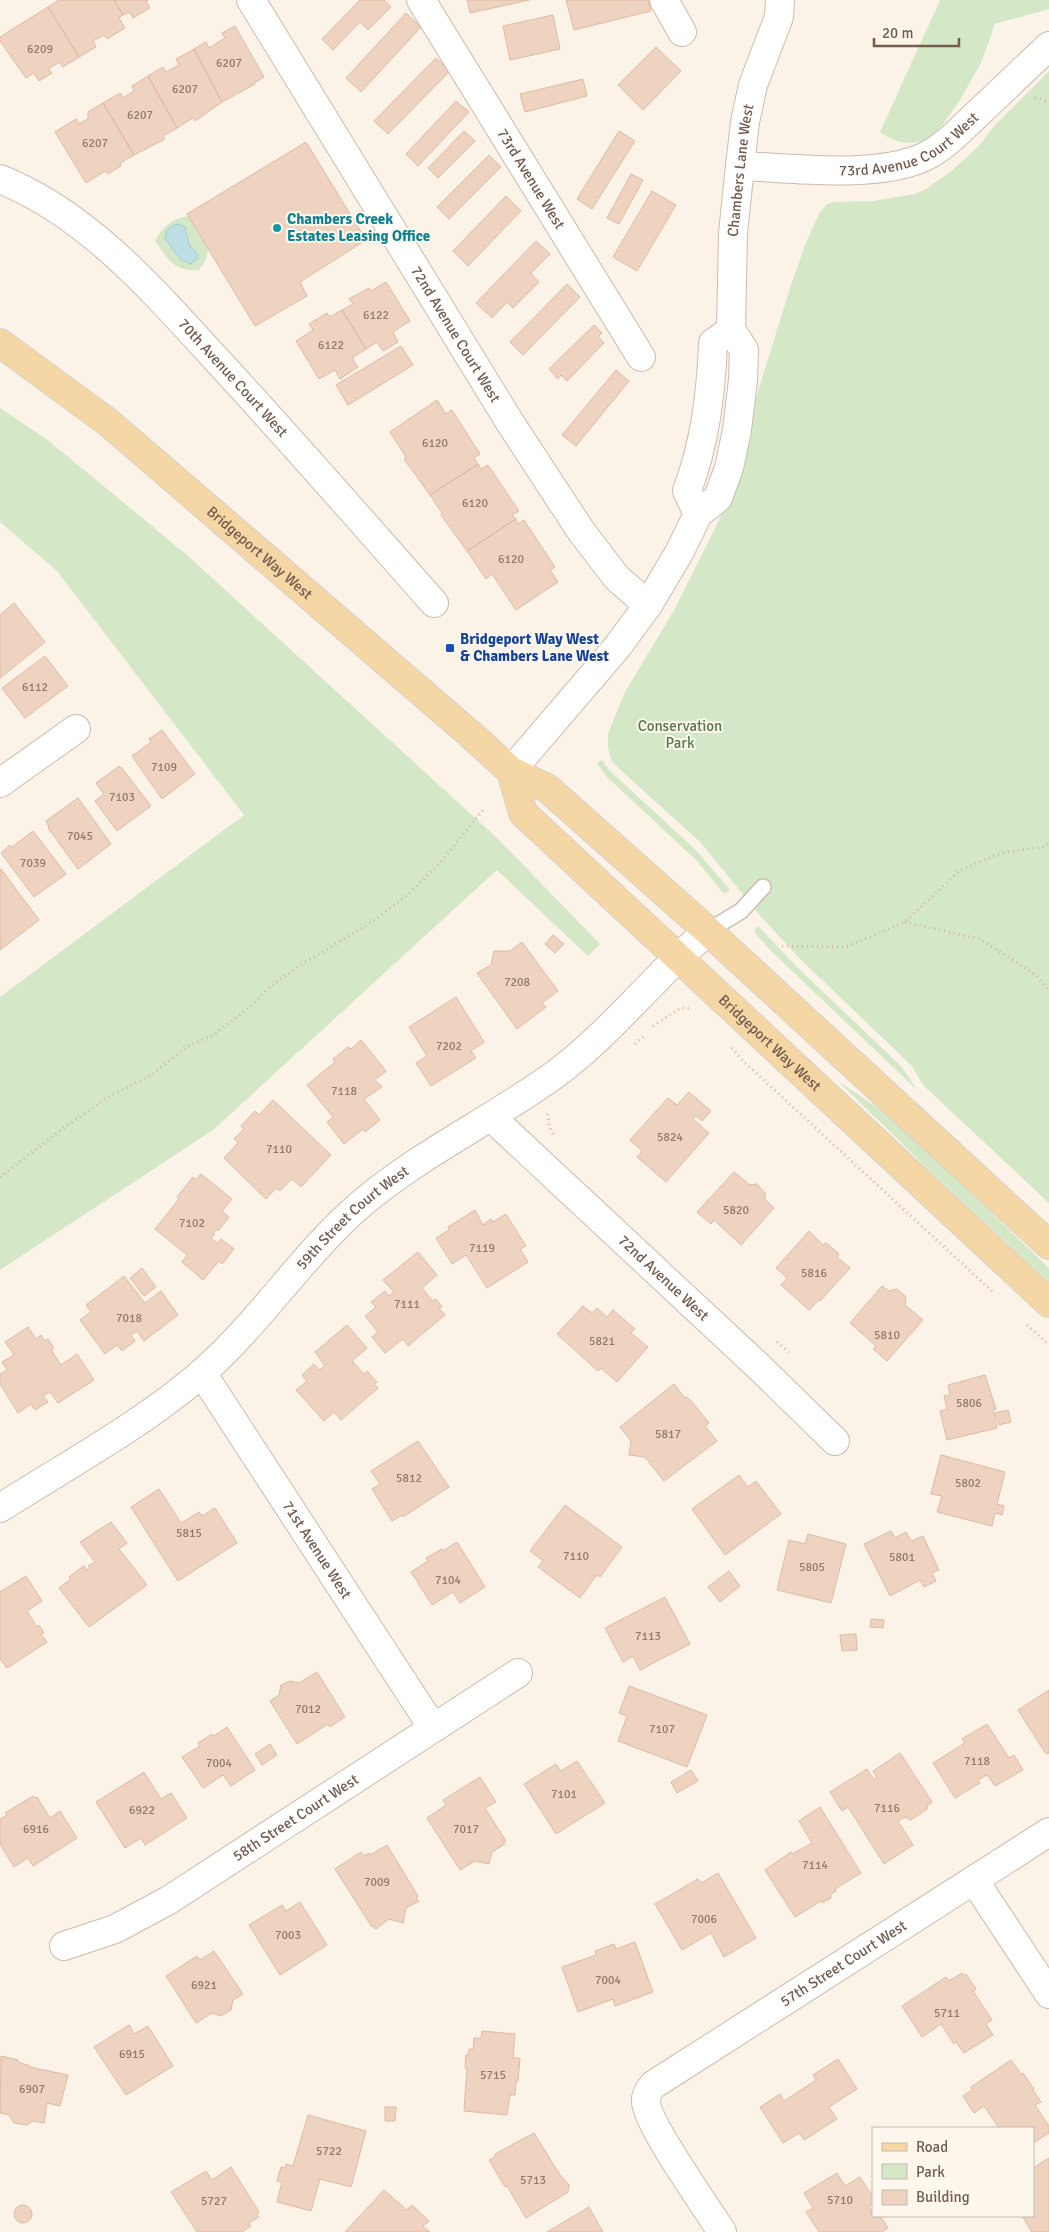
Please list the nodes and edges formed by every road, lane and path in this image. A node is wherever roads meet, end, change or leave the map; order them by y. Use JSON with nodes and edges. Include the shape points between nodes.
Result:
{"nodes":[{"id":1,"x":251,"y":0,"type":"edge"},
{"id":2,"x":421,"y":0,"type":"edge"},
{"id":3,"x":664,"y":0,"type":"edge"},
{"id":4,"x":802,"y":0,"type":"edge"},
{"id":5,"x":780,"y":8,"type":"edge"},
{"id":6,"x":682,"y":32,"type":"dead end"},
{"id":7,"x":1049,"y":46,"type":"edge"},
{"id":8,"x":740,"y":166,"type":"junction"},
{"id":9,"x":2,"y":186,"type":"edge"},
{"id":10,"x":0,"y":343,"type":"edge"},
{"id":11,"x":641,"y":357,"type":"dead end"},
{"id":12,"x":434,"y":603,"type":"dead end"},
{"id":13,"x":648,"y":605,"type":"junction"},
{"id":14,"x":76,"y":729,"type":"dead end"},
{"id":15,"x":511,"y":771,"type":"junction"},
{"id":16,"x":0,"y":782,"type":"edge"},
{"id":17,"x":484,"y":809,"type":"dead end"},
{"id":18,"x":1049,"y":844,"type":"edge"},
{"id":19,"x":763,"y":886,"type":"dead end"},
{"id":20,"x":905,"y":922,"type":"junction"},
{"id":21,"x":708,"y":931,"type":"junction"},
{"id":22,"x":782,"y":946,"type":"dead end"},
{"id":23,"x":679,"y":957,"type":"junction"},
{"id":24,"x":1049,"y":991,"type":"edge"},
{"id":25,"x":698,"y":1010,"type":"dead end"},
{"id":26,"x":634,"y":1046,"type":"dead end"},
{"id":27,"x":730,"y":1046,"type":"dead end"},
{"id":28,"x":549,"y":1107,"type":"dead end"},
{"id":29,"x":491,"y":1117,"type":"junction"},
{"id":30,"x":560,"y":1143,"type":"dead end"},
{"id":31,"x":0,"y":1177,"type":"edge"},
{"id":32,"x":1049,"y":1245,"type":"edge"},
{"id":33,"x":998,"y":1297,"type":"dead end"},
{"id":34,"x":1049,"y":1303,"type":"edge"},
{"id":35,"x":1027,"y":1324,"type":"dead end"},
{"id":36,"x":774,"y":1340,"type":"dead end"},
{"id":37,"x":1049,"y":1345,"type":"edge"},
{"id":38,"x":789,"y":1352,"type":"dead end"},
{"id":39,"x":202,"y":1372,"type":"junction"},
{"id":40,"x":836,"y":1441,"type":"dead end"},
{"id":41,"x":0,"y":1508,"type":"edge"},
{"id":42,"x":518,"y":1673,"type":"dead end"},
{"id":43,"x":433,"y":1728,"type":"junction"},
{"id":44,"x":1049,"y":1832,"type":"edge"},
{"id":45,"x":974,"y":1880,"type":"junction"},
{"id":46,"x":64,"y":1946,"type":"dead end"},
{"id":47,"x":1049,"y":1994,"type":"edge"},
{"id":48,"x":722,"y":2232,"type":"edge"}],
"edges":[{"from":1,"to":13,"type":"street","name":"72nd Avenue Court West","via":[[509,421],[581,531],[617,578]]},
{"from":2,"to":11,"type":"street","name":"73rd Avenue West"},
{"from":3,"to":6,"type":"street"},
{"from":4,"to":5,"type":"street","name":"Chambers Lane West"},
{"from":5,"to":8,"type":"street","name":"Chambers Lane West","via":[[753,85]]},
{"from":7,"to":8,"type":"street","name":"73rd Avenue Court West","via":[[953,137],[923,157],[904,164],[866,170]]},
{"from":8,"to":13,"type":"street","name":"Chambers Lane West","via":[[733,233],[731,330],[713,343],[706,422],[698,461],[687,491],[698,514]]},
{"from":9,"to":12,"type":"street","name":"70th Avenue Court West","via":[[47,203],[92,234],[151,289],[301,451]]},
{"from":10,"to":15,"type":"main road","name":"Bridgeport Way West","via":[[117,429]]},
{"from":13,"to":15,"type":"street","name":"Chambers Lane West","via":[[618,646]]},
{"from":14,"to":16,"type":"street"},
{"from":15,"to":21,"type":"main road","name":"Bridgeport Way West","via":[[547,788]]},
{"from":15,"to":23,"type":"main road","name":"Bridgeport Way West","via":[[523,813]]},
{"from":17,"to":31,"type":"path","via":[[438,865],[406,896],[369,924],[272,985],[215,1034],[186,1047],[153,1074],[110,1096]]},
{"from":18,"to":20,"type":"path","via":[[1001,853],[959,871]]},
{"from":19,"to":21,"type":"lane","via":[[741,911]]},
{"from":20,"to":22,"type":"path","via":[[846,947]]},
{"from":20,"to":24,"type":"path","via":[[980,939],[1036,974]]},
{"from":21,"to":23,"type":"street","name":"59th Street Court West"},
{"from":21,"to":32,"type":"main road","name":"Bridgeport Way West"},
{"from":23,"to":29,"type":"street","name":"59th Street Court West","via":[[599,1038],[558,1072]]},
{"from":23,"to":34,"type":"main road","name":"Bridgeport Way West"},
{"from":25,"to":26,"type":"path","via":[[681,1008],[655,1024]]},
{"from":27,"to":33,"type":"path"},
{"from":28,"to":30,"type":"path","via":[[549,1126]]},
{"from":29,"to":39,"type":"street","name":"59th Street Court West","via":[[405,1171],[350,1214],[248,1327]]},
{"from":29,"to":40,"type":"street","name":"72nd Avenue West"},
{"from":35,"to":37,"type":"path"},
{"from":36,"to":38,"type":"path"},
{"from":39,"to":41,"type":"street","name":"59th Street Court West","via":[[145,1415]]},
{"from":39,"to":43,"type":"street","name":"71st Avenue West"},
{"from":42,"to":43,"type":"street","name":"58th Street Court West"},
{"from":43,"to":46,"type":"street","name":"58th Street Court West","via":[[169,1900],[115,1929]]},
{"from":44,"to":45,"type":"street","name":"57th Street Court West"},
{"from":45,"to":47,"type":"street"},
{"from":45,"to":48,"type":"street","name":"57th Street Court West","via":[[658,2081],[649,2090],[645,2101],[648,2112]]}]}
